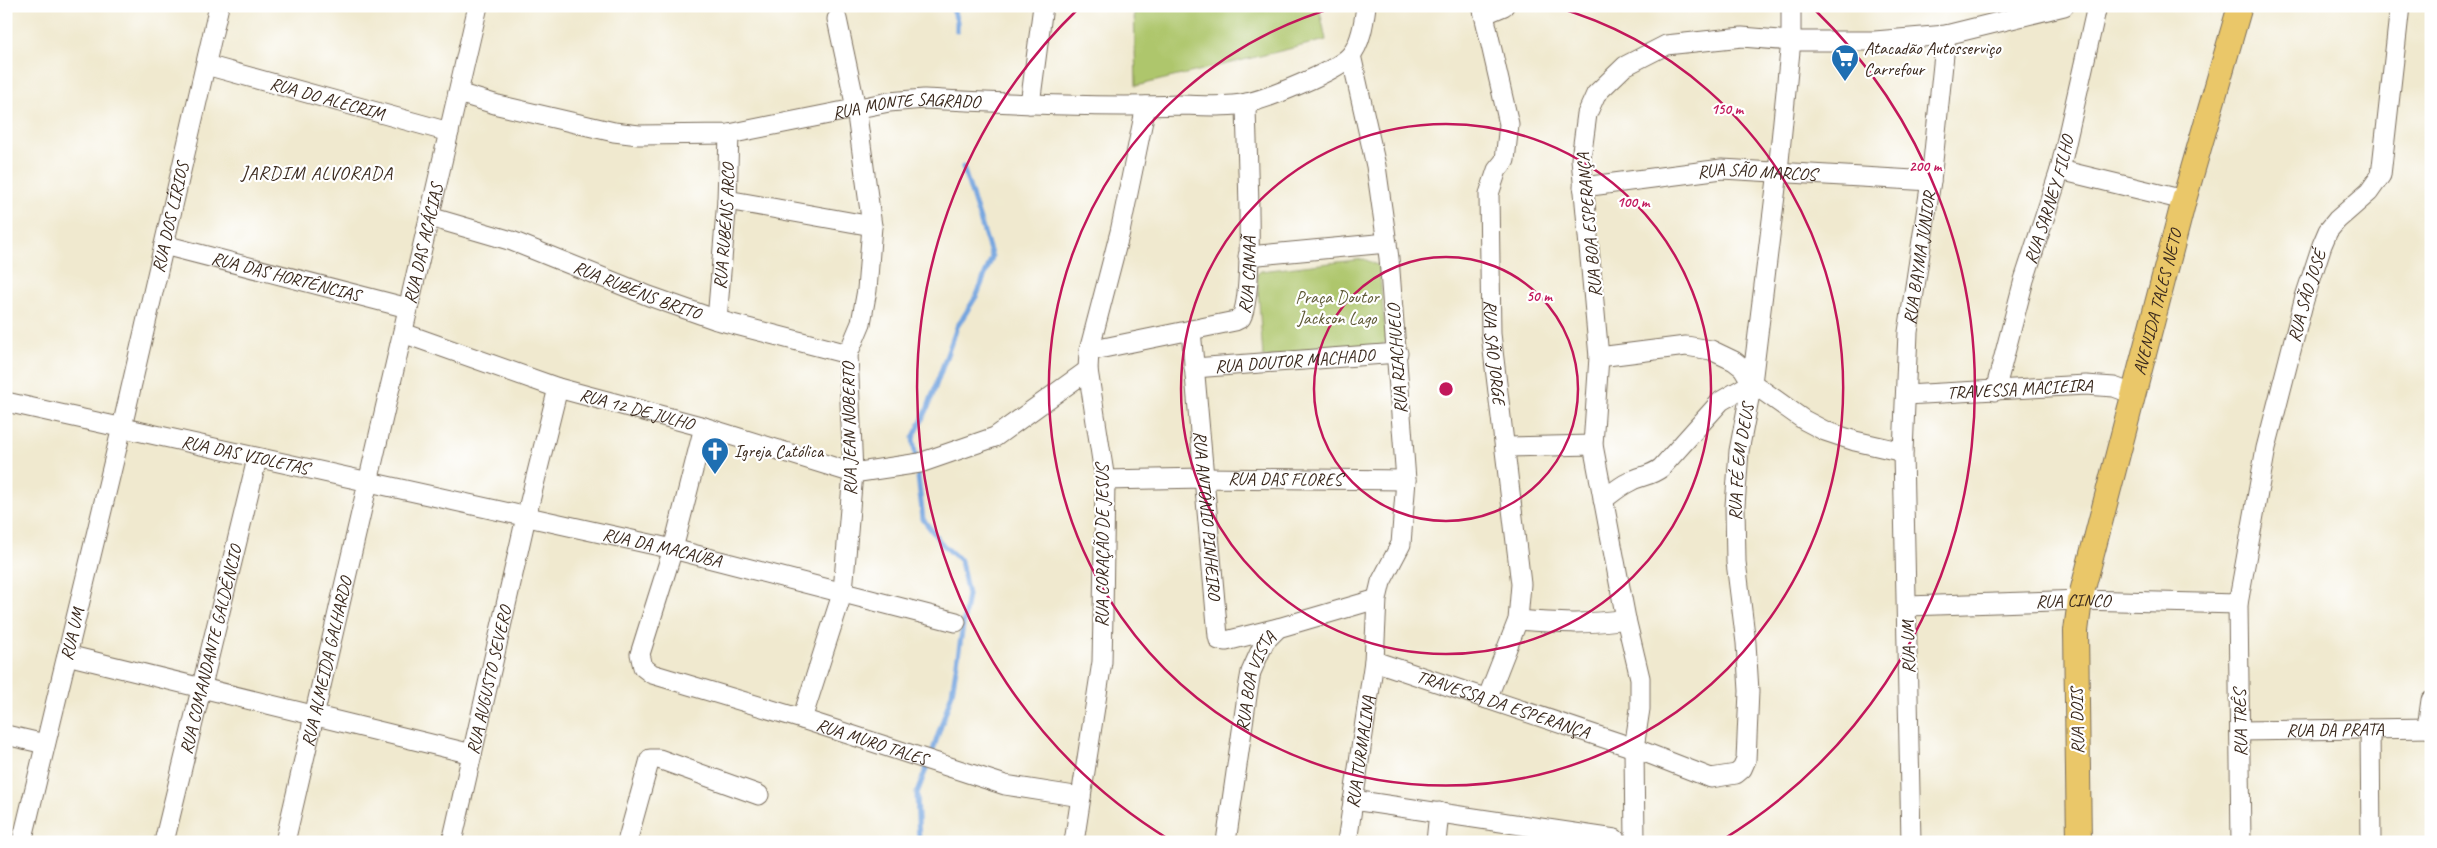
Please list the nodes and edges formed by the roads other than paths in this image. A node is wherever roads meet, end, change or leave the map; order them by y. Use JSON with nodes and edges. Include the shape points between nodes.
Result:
{"nodes":[{"id":1,"x":219,"y":6,"type":"edge"},
{"id":2,"x":478,"y":6,"type":"edge"},
{"id":3,"x":1043,"y":6,"type":"edge"},
{"id":4,"x":1366,"y":6,"type":"edge"},
{"id":5,"x":1504,"y":6,"type":"edge"},
{"id":6,"x":1791,"y":6,"type":"edge"},
{"id":7,"x":2064,"y":6,"type":"edge"},
{"id":8,"x":2097,"y":6,"type":"edge"},
{"id":9,"x":2240,"y":6,"type":"edge"},
{"id":10,"x":2400,"y":6,"type":"edge"},
{"id":11,"x":1483,"y":10,"type":"edge"},
{"id":12,"x":837,"y":19,"type":"dead end"},
{"id":13,"x":1946,"y":35,"type":"junction"},
{"id":14,"x":1791,"y":41,"type":"junction"},
{"id":15,"x":1351,"y":55,"type":"junction"},
{"id":16,"x":206,"y":65,"type":"junction"},
{"id":17,"x":458,"y":93,"type":"junction"},
{"id":18,"x":1030,"y":104,"type":"junction"},
{"id":19,"x":1246,"y":104,"type":"junction"},
{"id":20,"x":1146,"y":106,"type":"junction"},
{"id":21,"x":856,"y":108,"type":"junction"},
{"id":22,"x":449,"y":132,"type":"junction"},
{"id":23,"x":728,"y":134,"type":"junction"},
{"id":24,"x":2060,"y":170,"type":"junction"},
{"id":25,"x":1778,"y":171,"type":"junction"},
{"id":26,"x":1931,"y":181,"type":"junction"},
{"id":27,"x":1583,"y":187,"type":"junction"},
{"id":28,"x":727,"y":200,"type":"junction"},
{"id":29,"x":2184,"y":200,"type":"junction"},
{"id":30,"x":430,"y":217,"type":"junction"},
{"id":31,"x":872,"y":226,"type":"junction"},
{"id":32,"x":1387,"y":243,"type":"junction"},
{"id":33,"x":164,"y":245,"type":"junction"},
{"id":34,"x":1248,"y":256,"type":"junction"},
{"id":35,"x":408,"y":308,"type":"junction"},
{"id":36,"x":717,"y":320,"type":"junction"},
{"id":37,"x":1191,"y":330,"type":"junction"},
{"id":38,"x":403,"y":333,"type":"junction"},
{"id":39,"x":1398,"y":353,"type":"junction"},
{"id":40,"x":848,"y":354,"type":"junction"},
{"id":41,"x":1599,"y":356,"type":"junction"},
{"id":42,"x":1089,"y":361,"type":"junction"},
{"id":43,"x":1194,"y":368,"type":"junction"},
{"id":44,"x":1752,"y":383,"type":"junction"},
{"id":45,"x":558,"y":388,"type":"junction"},
{"id":46,"x":1995,"y":390,"type":"junction"},
{"id":47,"x":2133,"y":394,"type":"junction"},
{"id":48,"x":1906,"y":396,"type":"junction"},
{"id":49,"x":6,"y":402,"type":"edge"},
{"id":50,"x":122,"y":427,"type":"junction"},
{"id":51,"x":704,"y":427,"type":"junction"},
{"id":52,"x":1593,"y":445,"type":"junction"},
{"id":53,"x":1506,"y":447,"type":"junction"},
{"id":54,"x":1903,"y":452,"type":"junction"},
{"id":55,"x":257,"y":458,"type":"junction"},
{"id":56,"x":853,"y":473,"type":"junction"},
{"id":57,"x":1203,"y":478,"type":"junction"},
{"id":58,"x":1105,"y":480,"type":"junction"},
{"id":59,"x":1406,"y":480,"type":"junction"},
{"id":60,"x":368,"y":482,"type":"junction"},
{"id":61,"x":1603,"y":500,"type":"junction"},
{"id":62,"x":526,"y":517,"type":"junction"},
{"id":63,"x":673,"y":549,"type":"junction"},
{"id":64,"x":843,"y":591,"type":"junction"},
{"id":65,"x":1377,"y":599,"type":"junction"},
{"id":66,"x":2080,"y":600,"type":"junction"},
{"id":67,"x":2238,"y":604,"type":"junction"},
{"id":68,"x":1908,"y":606,"type":"junction"},
{"id":69,"x":1626,"y":619,"type":"junction"},
{"id":70,"x":1518,"y":620,"type":"junction"},
{"id":71,"x":956,"y":622,"type":"dead end"},
{"id":72,"x":1278,"y":628,"type":"junction"},
{"id":73,"x":67,"y":655,"type":"junction"},
{"id":74,"x":1374,"y":661,"type":"junction"},
{"id":75,"x":202,"y":688,"type":"junction"},
{"id":76,"x":1487,"y":699,"type":"junction"},
{"id":77,"x":2431,"y":700,"type":"edge"},
{"id":78,"x":314,"y":716,"type":"junction"},
{"id":79,"x":802,"y":719,"type":"junction"},
{"id":80,"x":2429,"y":728,"type":"edge"},
{"id":81,"x":2370,"y":729,"type":"junction"},
{"id":82,"x":2240,"y":731,"type":"junction"},
{"id":83,"x":6,"y":735,"type":"edge"},
{"id":84,"x":45,"y":744,"type":"junction"},
{"id":85,"x":1634,"y":748,"type":"junction"},
{"id":86,"x":472,"y":754,"type":"junction"},
{"id":87,"x":758,"y":795,"type":"dead end"},
{"id":88,"x":1081,"y":798,"type":"junction"},
{"id":89,"x":1353,"y":800,"type":"junction"},
{"id":90,"x":1439,"y":812,"type":"junction"},
{"id":91,"x":1527,"y":834,"type":"edge"},
{"id":92,"x":1615,"y":840,"type":"edge"},
{"id":93,"x":22,"y":842,"type":"edge"},
{"id":94,"x":164,"y":842,"type":"edge"},
{"id":95,"x":285,"y":842,"type":"edge"},
{"id":96,"x":452,"y":842,"type":"edge"},
{"id":97,"x":627,"y":842,"type":"edge"},
{"id":98,"x":1074,"y":842,"type":"edge"},
{"id":99,"x":1226,"y":842,"type":"edge"},
{"id":100,"x":1347,"y":842,"type":"edge"},
{"id":101,"x":1436,"y":842,"type":"edge"},
{"id":102,"x":1635,"y":842,"type":"edge"},
{"id":103,"x":1912,"y":842,"type":"edge"},
{"id":104,"x":2079,"y":842,"type":"edge"},
{"id":105,"x":2241,"y":842,"type":"edge"},
{"id":106,"x":2371,"y":842,"type":"edge"}],
"edges":[{"from":1,"to":16,"type":"street","name":"RUA DOS LÍRIOS"},
{"from":2,"to":17,"type":"street","name":"RUA DAS ACÁCIAS"},
{"from":3,"to":18,"type":"street"},
{"from":4,"to":15,"type":"street","via":[[1365,20]]},
{"from":5,"to":11,"type":"street"},
{"from":6,"to":14,"type":"street","name":"RUA FÉ EM DEUS"},
{"from":7,"to":13,"type":"street","name":"RUA BOA ESPERANÇA"},
{"from":8,"to":24,"type":"street","name":"RUA SARNEY FILHO"},
{"from":9,"to":29,"type":"main road","name":"AVENIDA TALES NETO"},
{"from":10,"to":67,"type":"street","name":"RUA SÃO JOSÉ","via":[[2381,175],[2369,192],[2337,220],[2322,245],[2304,300],[2266,448]]},
{"from":11,"to":53,"type":"street","name":"RUA SÃO JORGE","via":[[1508,124],[1505,160],[1497,170],[1489,194],[1491,334]]},
{"from":12,"to":21,"type":"street","name":"RUA JEAN NOBERTO"},
{"from":13,"to":14,"type":"street","name":"RUA BOA ESPERANÇA","via":[[1875,41]]},
{"from":13,"to":26,"type":"street","name":"RUA BAYMA JÚNIOR"},
{"from":14,"to":25,"type":"street","name":"RUA FÉ EM DEUS"},
{"from":14,"to":27,"type":"street","name":"RUA BOA ESPERANÇA","via":[[1742,37],[1666,45],[1625,66],[1596,94],[1587,114],[1581,159]]},
{"from":15,"to":19,"type":"street","name":"RUA MONTE SAGRADO","via":[[1329,71]]},
{"from":15,"to":32,"type":"street","name":"RUA RIACHUELO","via":[[1376,166]]},
{"from":16,"to":22,"type":"street","name":"RUA DO ALECRIM"},
{"from":16,"to":33,"type":"street","name":"RUA DOS LÍRIOS"},
{"from":17,"to":22,"type":"street","name":"RUA DAS ACÁCIAS"},
{"from":17,"to":23,"type":"street","name":"RUA MONTE SAGRADO","via":[[498,106],[614,132],[639,135]]},
{"from":18,"to":20,"type":"street","name":"RUA MONTE SAGRADO"},
{"from":18,"to":21,"type":"street","name":"RUA MONTE SAGRADO","via":[[924,99]]},
{"from":19,"to":20,"type":"street","name":"RUA MONTE SAGRADO"},
{"from":19,"to":34,"type":"street","name":"RUA CANAÃ"},
{"from":20,"to":42,"type":"street","name":"RUA CORAÇÃO DE JESUS"},
{"from":21,"to":23,"type":"street","name":"RUA MONTE SAGRADO"},
{"from":21,"to":31,"type":"street","name":"RUA JEAN NOBERTO"},
{"from":22,"to":30,"type":"street","name":"RUA DAS ACÁCIAS"},
{"from":23,"to":28,"type":"street","name":"RUA RUBÉNS ARCO"},
{"from":24,"to":29,"type":"street"},
{"from":24,"to":46,"type":"street","name":"RUA SARNEY FILHO","via":[[2024,280]]},
{"from":25,"to":26,"type":"street","name":"RUA SÃO MARCOS"},
{"from":25,"to":27,"type":"street","name":"RUA SÃO MARCOS","via":[[1722,169]]},
{"from":25,"to":44,"type":"street","name":"RUA FÉ EM DEUS"},
{"from":26,"to":48,"type":"street","name":"RUA BAYMA JÚNIOR","via":[[1908,332]]},
{"from":27,"to":41,"type":"street","name":"RUA BOA ESPERANÇA"},
{"from":28,"to":31,"type":"street"},
{"from":28,"to":36,"type":"street","name":"RUA RUBÉNS ARCO"},
{"from":29,"to":47,"type":"main road","name":"AVENIDA TALES NETO"},
{"from":30,"to":35,"type":"street","name":"RUA DAS ACÁCIAS"},
{"from":30,"to":36,"type":"street","name":"RUA RUBÉNS BRITO","via":[[512,241],[632,290]]},
{"from":31,"to":40,"type":"street","name":"RUA JEAN NOBERTO","via":[[861,323]]},
{"from":32,"to":34,"type":"street"},
{"from":32,"to":39,"type":"street","name":"RUA RIACHUELO"},
{"from":33,"to":35,"type":"street","name":"RUA DAS HORTÊNCIAS"},
{"from":33,"to":50,"type":"street","name":"RUA DOS LÍRIOS"},
{"from":34,"to":37,"type":"street","name":"RUA CANAÃ","via":[[1246,302],[1241,318]]},
{"from":35,"to":38,"type":"street","name":"RUA DAS ACÁCIAS"},
{"from":36,"to":40,"type":"street","name":"RUA RUBÉNS BRITO"},
{"from":37,"to":42,"type":"street","name":"RUA CANAÃ"},
{"from":37,"to":43,"type":"street","name":"RUA ANTÔNIO PINHEIRO"},
{"from":38,"to":45,"type":"street","name":"RUA 12 DE JULHO"},
{"from":38,"to":60,"type":"street","name":"RUA DAS ACÁCIAS"},
{"from":39,"to":43,"type":"street","name":"RUA DOUTOR MACHADO"},
{"from":39,"to":59,"type":"street","name":"RUA RIACHUELO"},
{"from":40,"to":56,"type":"street","name":"RUA JEAN NOBERTO"},
{"from":41,"to":44,"type":"street","via":[[1699,346],[1734,361],[1743,368]]},
{"from":41,"to":52,"type":"street","name":"RUA BOA ESPERANÇA"},
{"from":42,"to":56,"type":"street","name":"RUA 12 DE JULHO","via":[[995,437],[912,464]]},
{"from":42,"to":58,"type":"street","name":"RUA CORAÇÃO DE JESUS"},
{"from":43,"to":57,"type":"street","name":"RUA ANTÔNIO PINHEIRO"},
{"from":44,"to":54,"type":"street","via":[[1804,420],[1825,430]]},
{"from":44,"to":61,"type":"street","via":[[1721,401],[1656,472],[1627,482]]},
{"from":44,"to":85,"type":"street","name":"RUA FÉ EM DEUS","via":[[1739,451],[1735,506],[1736,562],[1748,681],[1746,760],[1736,774],[1711,778]]},
{"from":45,"to":51,"type":"street","name":"RUA 12 DE JULHO"},
{"from":45,"to":62,"type":"street","name":"RUA AUGUSTO SEVERO"},
{"from":46,"to":47,"type":"street","name":"TRAVESSA MACIEIRA","via":[[2086,385],[2114,387]]},
{"from":46,"to":48,"type":"street","name":"TRAVESSA MACIEIRA"},
{"from":47,"to":66,"type":"main road","name":"AVENIDA TALES NETO"},
{"from":48,"to":54,"type":"street","name":"RUA BAYMA JÚNIOR"},
{"from":49,"to":50,"type":"street"},
{"from":50,"to":55,"type":"street","name":"RUA DAS VIOLETAS"},
{"from":50,"to":73,"type":"street","name":"RUA UM"},
{"from":51,"to":56,"type":"street","name":"RUA 12 DE JULHO"},
{"from":51,"to":63,"type":"street"},
{"from":52,"to":53,"type":"street"},
{"from":52,"to":61,"type":"street","name":"RUA BOA ESPERANÇA"},
{"from":53,"to":70,"type":"street","name":"RUA SÃO JORGE","via":[[1521,584]]},
{"from":54,"to":68,"type":"street","name":"RUA UM"},
{"from":55,"to":60,"type":"street","name":"RUA DAS VIOLETAS"},
{"from":55,"to":75,"type":"street","name":"RUA COMANDANTE GALDÊNCIO"},
{"from":56,"to":64,"type":"street","name":"RUA JEAN NOBERTO"},
{"from":57,"to":58,"type":"street","name":"RUA DAS FLORES"},
{"from":57,"to":59,"type":"street","name":"RUA DAS FLORES"},
{"from":57,"to":72,"type":"street","name":"RUA ANTÔNIO PINHEIRO","via":[[1220,640]]},
{"from":58,"to":88,"type":"street","name":"RUA CORAÇÃO DE JESUS","via":[[1102,662]]},
{"from":59,"to":65,"type":"street","name":"RUA RIACHUELO","via":[[1401,544],[1381,582]]},
{"from":60,"to":62,"type":"street","name":"RUA DA MACAÚBA"},
{"from":60,"to":78,"type":"street","name":"RUA ALMEIDA GALHARDO"},
{"from":61,"to":69,"type":"street","name":"RUA BOA ESPERANÇA"},
{"from":62,"to":63,"type":"street","name":"RUA DA MACAÚBA"},
{"from":62,"to":86,"type":"street","name":"RUA AUGUSTO SEVERO"},
{"from":63,"to":64,"type":"street","name":"RUA DA MACAÚBA"},
{"from":63,"to":79,"type":"street","name":"RUA MURO TALES","via":[[640,654],[643,667],[652,674]]},
{"from":64,"to":71,"type":"street","name":"RUA DA MACAÚBA"},
{"from":64,"to":79,"type":"street","name":"RUA JEAN NOBERTO"},
{"from":65,"to":72,"type":"street","name":"RUA BOA VISTA"},
{"from":65,"to":74,"type":"street","name":"RUA RIACHUELO"},
{"from":66,"to":67,"type":"street","name":"RUA CINCO"},
{"from":66,"to":68,"type":"street","name":"RUA CINCO"},
{"from":66,"to":104,"type":"main road","name":"RUA DOIS","via":[[2076,631]]},
{"from":67,"to":82,"type":"street","name":"RUA TRÊS"},
{"from":68,"to":103,"type":"street","name":"RUA UM"},
{"from":69,"to":70,"type":"street","via":[[1572,624]]},
{"from":69,"to":85,"type":"street","name":"RUA BOA ESPERANÇA","via":[[1640,678],[1640,709]]},
{"from":70,"to":76,"type":"street","name":"RUA SÃO JORGE"},
{"from":72,"to":99,"type":"street","name":"RUA BOA VISTA","via":[[1265,642],[1251,672]]},
{"from":73,"to":75,"type":"street"},
{"from":73,"to":84,"type":"street","name":"RUA UM"},
{"from":74,"to":76,"type":"street","name":"TRAVESSA DA ESPERANÇA"},
{"from":74,"to":89,"type":"street","name":"RUA TURMALINA"},
{"from":75,"to":78,"type":"street"},
{"from":75,"to":94,"type":"street","name":"RUA COMANDANTE GALDÊNCIO"},
{"from":76,"to":85,"type":"street","name":"TRAVESSA DA ESPERANÇA"},
{"from":77,"to":80,"type":"street"},
{"from":78,"to":86,"type":"street"},
{"from":78,"to":95,"type":"street","name":"RUA ALMEIDA GALHARDO"},
{"from":79,"to":88,"type":"street","name":"RUA MURO TALES","via":[[1004,785]]},
{"from":80,"to":81,"type":"street","name":"RUA DA PRATA"},
{"from":81,"to":82,"type":"street","name":"RUA DA PRATA"},
{"from":81,"to":106,"type":"street"},
{"from":82,"to":105,"type":"street","name":"RUA TRÊS"},
{"from":83,"to":84,"type":"street"},
{"from":84,"to":93,"type":"street","name":"RUA UM"},
{"from":85,"to":102,"type":"street","name":"RUA BOA ESPERANÇA"},
{"from":86,"to":96,"type":"street","name":"RUA AUGUSTO SEVERO"},
{"from":87,"to":97,"type":"street","via":[[659,759],[650,759]]},
{"from":88,"to":98,"type":"street","name":"RUA CORAÇÃO DE JESUS"},
{"from":89,"to":90,"type":"street"},
{"from":89,"to":100,"type":"street","name":"RUA TURMALINA"},
{"from":90,"to":91,"type":"street"},
{"from":90,"to":101,"type":"street"},
{"from":91,"to":92,"type":"street"}]}
